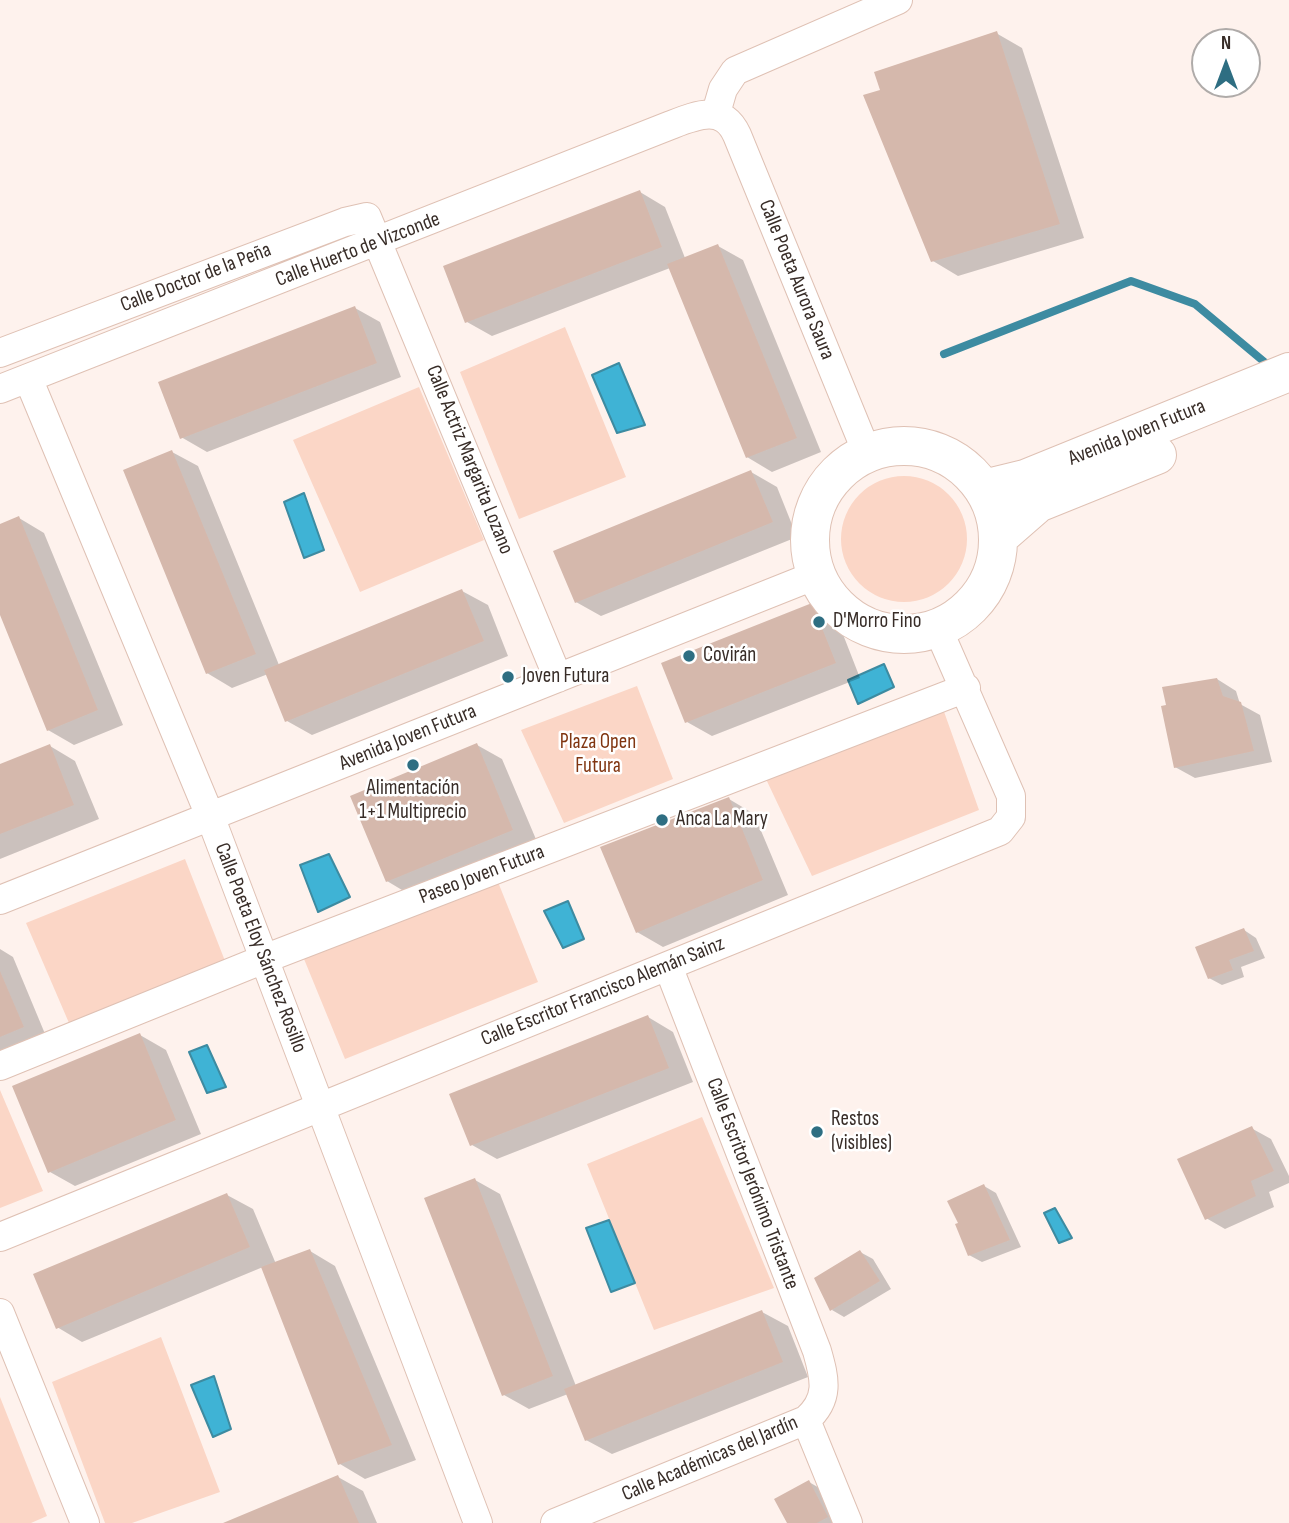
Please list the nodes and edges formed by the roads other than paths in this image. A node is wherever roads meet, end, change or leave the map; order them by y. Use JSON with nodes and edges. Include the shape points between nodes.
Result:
{"nodes":[{"id":1,"x":898,"y":0,"type":"edge"},
{"id":2,"x":716,"y":113,"type":"junction"},
{"id":3,"x":380,"y":241,"type":"junction"},
{"id":4,"x":0,"y":353,"type":"edge"},
{"id":5,"x":1289,"y":372,"type":"edge"},
{"id":6,"x":28,"y":378,"type":"junction"},
{"id":7,"x":0,"y":388,"type":"edge"},
{"id":8,"x":1289,"y":400,"type":"edge"},
{"id":9,"x":867,"y":453,"type":"junction"},
{"id":10,"x":984,"y":489,"type":"junction"},
{"id":11,"x":999,"y":537,"type":"junction"},
{"id":12,"x":816,"y":575,"type":"junction"},
{"id":13,"x":938,"y":629,"type":"junction"},
{"id":14,"x":558,"y":678,"type":"junction"},
{"id":15,"x":966,"y":688,"type":"junction"},
{"id":16,"x":210,"y":816,"type":"junction"},
{"id":17,"x":0,"y":900,"type":"edge"},
{"id":18,"x":264,"y":960,"type":"junction"},
{"id":19,"x":668,"y":966,"type":"junction"},
{"id":20,"x":0,"y":1066,"type":"edge"},
{"id":21,"x":319,"y":1105,"type":"junction"},
{"id":22,"x":0,"y":1237,"type":"edge"},
{"id":23,"x":0,"y":1312,"type":"edge"},
{"id":24,"x":813,"y":1412,"type":"junction"},
{"id":25,"x":85,"y":1523,"type":"edge"},
{"id":26,"x":478,"y":1523,"type":"edge"},
{"id":27,"x":555,"y":1523,"type":"edge"},
{"id":28,"x":848,"y":1523,"type":"edge"}],
"edges":[{"from":1,"to":2,"type":"street","via":[[735,71],[723,89]]},
{"from":2,"to":3,"type":"street","name":"Calle Huerto de Vizconde","via":[[671,125]]},
{"from":2,"to":9,"type":"street","name":"Calle Poeta Aurora Saura","via":[[730,122],[740,142]]},
{"from":3,"to":4,"type":"street","name":"Calle Doctor de la Peña","via":[[370,220],[358,217]]},
{"from":3,"to":6,"type":"street","name":"Calle Huerto de Vizconde"},
{"from":3,"to":14,"type":"street","name":"Calle Actriz Margarita Lozano"},
{"from":5,"to":10,"type":"street","name":"Avenida Joven Futura","via":[[1025,479]]},
{"from":6,"to":7,"type":"street","name":"Calle Huerto de Vizconde"},
{"from":6,"to":16,"type":"street","name":"Calle Poeta Eloy Sánchez Rosillo"},
{"from":8,"to":11,"type":"street","name":"Avenida Joven Futura","via":[[1038,503]]},
{"from":9,"to":10,"type":"street","via":[[904,446],[940,453],[964,468]]},
{"from":9,"to":12,"type":"street","via":[[842,469],[823,491],[809,547]]},
{"from":10,"to":11,"type":"street","via":[[995,512]]},
{"from":11,"to":13,"type":"street","via":[[992,575],[971,608]]},
{"from":12,"to":13,"type":"street","via":[[836,606],[866,627],[902,635]]},
{"from":12,"to":14,"type":"street","name":"Avenida Joven Futura"},
{"from":13,"to":15,"type":"street","name":"Calle Escritor Francisco Alemán Sainz"},
{"from":14,"to":16,"type":"street","name":"Avenida Joven Futura"},
{"from":15,"to":18,"type":"street","name":"Paseo Joven Futura"},
{"from":15,"to":19,"type":"street","name":"Calle Escritor Francisco Alemán Sainz","via":[[1011,796],[1012,817],[1000,831]]},
{"from":16,"to":17,"type":"street","name":"Avenida Joven Futura"},
{"from":16,"to":18,"type":"street","name":"Calle Poeta Eloy Sánchez Rosillo"},
{"from":18,"to":20,"type":"street","name":"Paseo Joven Futura"},
{"from":18,"to":21,"type":"street","name":"Calle Poeta Eloy Sánchez Rosillo"},
{"from":19,"to":21,"type":"street","name":"Calle Escritor Francisco Alemán Sainz"},
{"from":19,"to":24,"type":"street","name":"Calle Escritor Jerónimo Tristante","via":[[817,1351],[825,1390]]},
{"from":21,"to":22,"type":"street","name":"Calle Escritor Francisco Alemán Sainz"},
{"from":21,"to":26,"type":"street","name":"Calle Poeta Eloy Sánchez Rosillo"},
{"from":23,"to":25,"type":"street"},
{"from":24,"to":27,"type":"street","name":"Calle Académicas del Jardín"},
{"from":24,"to":28,"type":"street"}]}
